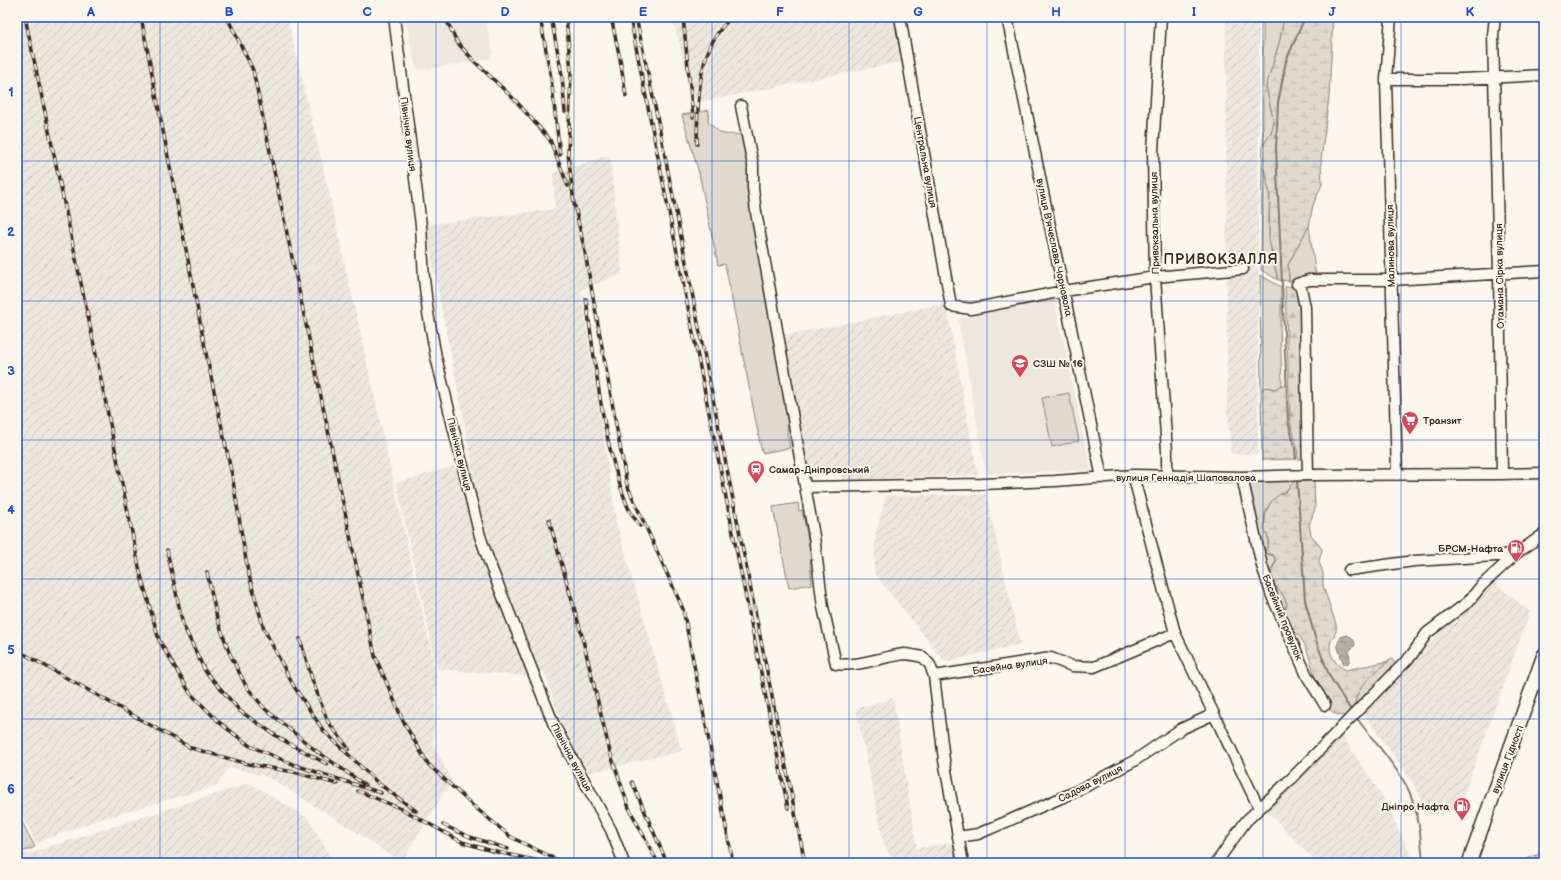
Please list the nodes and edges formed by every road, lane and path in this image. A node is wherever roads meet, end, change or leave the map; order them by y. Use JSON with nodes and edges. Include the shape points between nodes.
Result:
{"nodes":[{"id":1,"x":394,"y":17,"type":"edge"},
{"id":2,"x":900,"y":17,"type":"edge"},
{"id":3,"x":1008,"y":17,"type":"edge"},
{"id":4,"x":1161,"y":17,"type":"edge"},
{"id":5,"x":1391,"y":17,"type":"edge"},
{"id":6,"x":1495,"y":17,"type":"edge"},
{"id":7,"x":1544,"y":75,"type":"edge"},
{"id":8,"x":1494,"y":78,"type":"junction"},
{"id":9,"x":1386,"y":79,"type":"junction"},
{"id":10,"x":742,"y":106,"type":"dead end"},
{"id":11,"x":1243,"y":269,"type":"dead end"},
{"id":12,"x":1544,"y":271,"type":"edge"},
{"id":13,"x":1499,"y":274,"type":"junction"},
{"id":14,"x":1155,"y":277,"type":"junction"},
{"id":15,"x":1391,"y":280,"type":"junction"},
{"id":16,"x":1064,"y":291,"type":"junction"},
{"id":17,"x":1544,"y":473,"type":"edge"},
{"id":18,"x":1502,"y":474,"type":"junction"},
{"id":19,"x":1310,"y":475,"type":"junction"},
{"id":20,"x":1397,"y":475,"type":"junction"},
{"id":21,"x":1133,"y":476,"type":"junction"},
{"id":22,"x":1167,"y":476,"type":"junction"},
{"id":23,"x":1242,"y":477,"type":"junction"},
{"id":24,"x":1102,"y":478,"type":"junction"},
{"id":25,"x":805,"y":487,"type":"junction"},
{"id":26,"x":1544,"y":534,"type":"edge"},
{"id":27,"x":1517,"y":553,"type":"junction"},
{"id":28,"x":1349,"y":570,"type":"dead end"},
{"id":29,"x":1175,"y":633,"type":"junction"},
{"id":30,"x":1544,"y":655,"type":"edge"},
{"id":31,"x":934,"y":676,"type":"junction"},
{"id":32,"x":1325,"y":705,"type":"dead end"},
{"id":33,"x":1214,"y":714,"type":"junction"},
{"id":34,"x":1259,"y":808,"type":"junction"},
{"id":35,"x":958,"y":837,"type":"junction"},
{"id":36,"x":624,"y":863,"type":"edge"},
{"id":37,"x":963,"y":863,"type":"edge"},
{"id":38,"x":1216,"y":863,"type":"edge"},
{"id":39,"x":1469,"y":863,"type":"edge"}],
"edges":[{"from":1,"to":36,"type":"street","name":"Північна вулиця","via":[[420,224],[428,313],[436,357],[480,536],[554,724],[611,830]]},
{"from":2,"to":16,"type":"street","name":"Центральна вулиця","via":[[951,306],[971,309]]},
{"from":3,"to":16,"type":"street","name":"вулиця В'ячеслава Чорновола"},
{"from":4,"to":14,"type":"street","name":"Привокзальна вулиця","via":[[1153,151]]},
{"from":5,"to":9,"type":"street","name":"Малинова вулиця"},
{"from":6,"to":8,"type":"street","name":"Отамана Сірка вулиця"},
{"from":7,"to":8,"type":"street"},
{"from":8,"to":9,"type":"street"},
{"from":8,"to":13,"type":"street","name":"Отамана Сірка вулиця"},
{"from":9,"to":15,"type":"street","name":"Малинова вулиця"},
{"from":10,"to":25,"type":"street","via":[[753,165],[756,212]]},
{"from":11,"to":14,"type":"street"},
{"from":12,"to":13,"type":"street"},
{"from":13,"to":15,"type":"street"},
{"from":13,"to":18,"type":"street","name":"Отамана Сірка вулиця"},
{"from":14,"to":16,"type":"street"},
{"from":14,"to":22,"type":"street","name":"Привокзальна вулиця"},
{"from":15,"to":19,"type":"street","via":[[1309,280],[1298,283],[1305,307]]},
{"from":15,"to":20,"type":"street","name":"Малинова вулиця"},
{"from":16,"to":24,"type":"street","name":"вулиця В'ячеслава Чорновола"},
{"from":17,"to":18,"type":"street","name":"вулиця Геннадія Шаповалова"},
{"from":18,"to":20,"type":"street","name":"вулиця Геннадія Шаповалова"},
{"from":19,"to":20,"type":"street","name":"вулиця Геннадія Шаповалова"},
{"from":19,"to":23,"type":"street","name":"вулиця Геннадія Шаповалова"},
{"from":21,"to":22,"type":"street","name":"вулиця Геннадія Шаповалова"},
{"from":21,"to":24,"type":"street","name":"вулиця Геннадія Шаповалова"},
{"from":21,"to":29,"type":"street"},
{"from":22,"to":23,"type":"street","name":"вулиця Геннадія Шаповалова"},
{"from":23,"to":32,"type":"street","name":"Басейний провулок","via":[[1262,566],[1272,596],[1307,676]]},
{"from":24,"to":25,"type":"street","name":"вулиця Геннадія Шаповалова","via":[[989,484]]},
{"from":25,"to":31,"type":"street","via":[[823,607],[836,664],[847,666],[906,654],[923,657],[930,665]]},
{"from":26,"to":27,"type":"street"},
{"from":27,"to":28,"type":"street","via":[[1414,561]]},
{"from":27,"to":34,"type":"street","via":[[1468,602],[1427,633],[1411,656],[1360,710]]},
{"from":29,"to":31,"type":"street","name":"Басейна вулиця","via":[[1094,668],[1072,666],[1051,658]]},
{"from":29,"to":33,"type":"street"},
{"from":30,"to":39,"type":"main road","name":"вулиця Гідності"},
{"from":31,"to":35,"type":"street","via":[[944,760]]},
{"from":33,"to":34,"type":"street"},
{"from":33,"to":35,"type":"street","name":"Садова вулиця","via":[[1181,729],[1134,761],[1077,791],[978,834]]},
{"from":34,"to":38,"type":"street","via":[[1246,821]]},
{"from":35,"to":37,"type":"street"}]}
